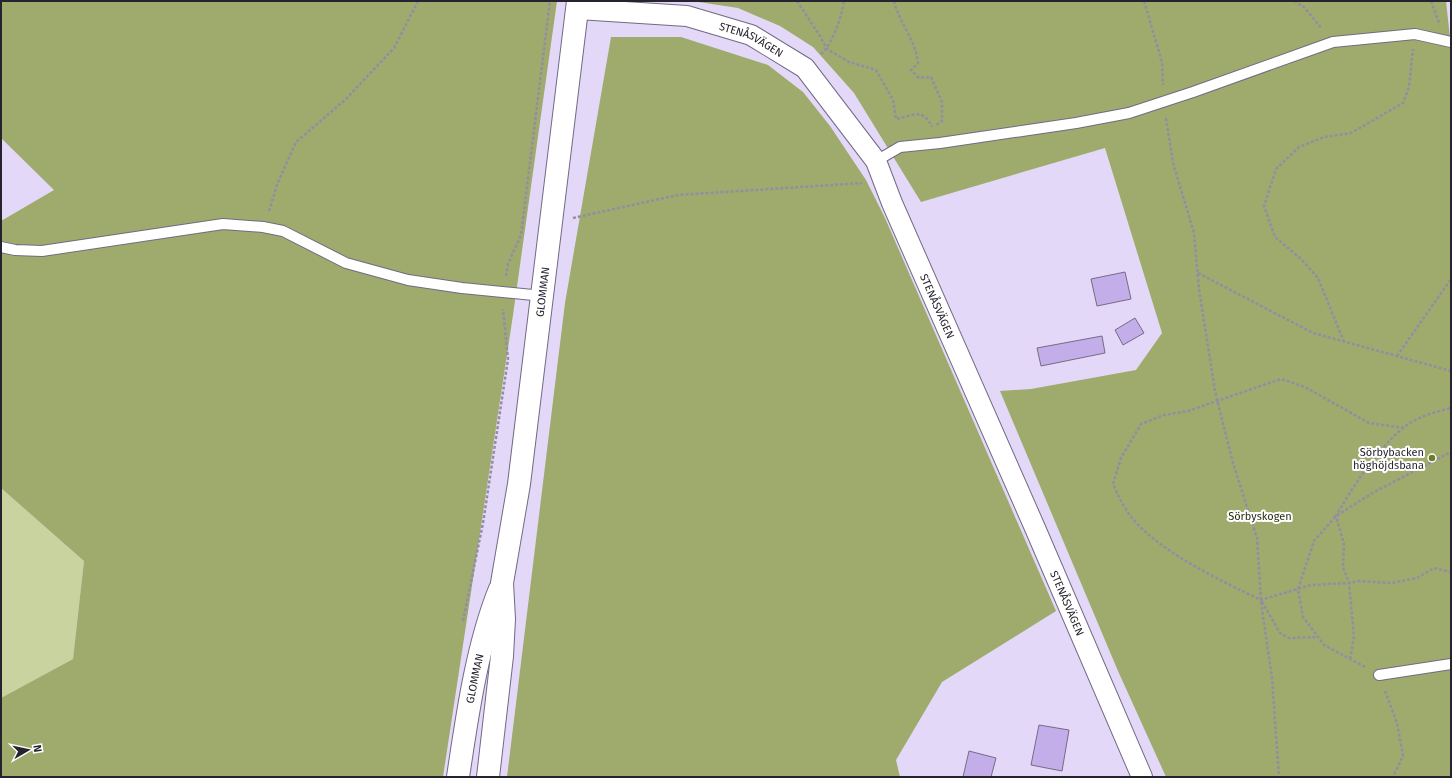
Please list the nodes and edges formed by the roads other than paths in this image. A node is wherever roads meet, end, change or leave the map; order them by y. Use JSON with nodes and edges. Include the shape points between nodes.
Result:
{"nodes":[{"id":1,"x":578,"y":5,"type":"edge"},
{"id":2,"x":1451,"y":42,"type":"edge"},
{"id":3,"x":876,"y":161,"type":"junction"},
{"id":4,"x":1,"y":247,"type":"edge"},
{"id":5,"x":543,"y":296,"type":"junction"},
{"id":6,"x":502,"y":583,"type":"junction"},
{"id":7,"x":1451,"y":664,"type":"edge"},
{"id":8,"x":1379,"y":675,"type":"road end"},
{"id":9,"x":458,"y":777,"type":"edge"},
{"id":10,"x":488,"y":777,"type":"edge"},
{"id":11,"x":1142,"y":777,"type":"edge"}],
"edges":[{"from":1,"to":3,"type":"street","name":"STENÅSVÄGEN","via":[[687,16],[751,35],[804,68]]},
{"from":1,"to":5,"type":"main road","name":"GLOMMAN"},
{"from":2,"to":3,"type":"lane","via":[[1415,34],[1333,42],[1129,113],[1076,123],[900,147]]},
{"from":3,"to":11,"type":"street","name":"STENÅSVÄGEN"},
{"from":4,"to":5,"type":"lane","via":[[42,251],[223,224],[263,227],[282,232],[353,265],[408,280]]},
{"from":5,"to":6,"type":"main road","name":"GLOMMAN","via":[[519,484]]},
{"from":6,"to":9,"type":"main road","name":"GLOMMAN","via":[[486,628]]},
{"from":6,"to":10,"type":"main road","name":"GLOMMAN","via":[[502,656]]},
{"from":7,"to":8,"type":"lane"}]}
